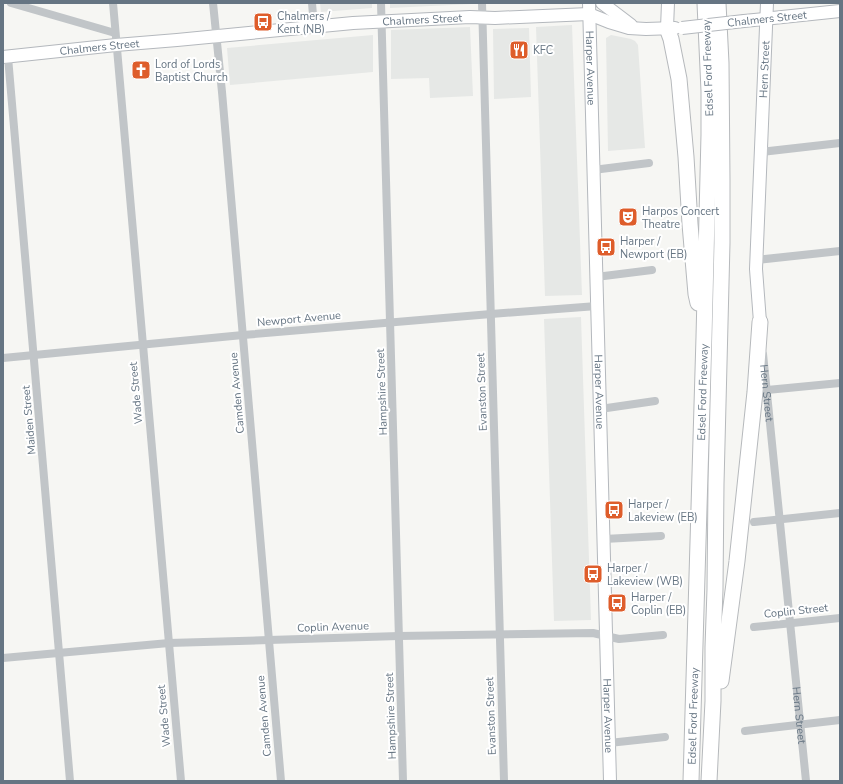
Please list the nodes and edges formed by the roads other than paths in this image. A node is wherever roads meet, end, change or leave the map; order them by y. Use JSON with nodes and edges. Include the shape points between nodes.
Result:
{"nodes":[{"id":1,"x":11,"y":3,"type":"edge"},
{"id":2,"x":113,"y":3,"type":"edge"},
{"id":3,"x":213,"y":3,"type":"edge"},
{"id":4,"x":312,"y":3,"type":"edge"},
{"id":5,"x":381,"y":3,"type":"edge"},
{"id":6,"x":482,"y":3,"type":"edge"},
{"id":7,"x":602,"y":3,"type":"edge"},
{"id":8,"x":668,"y":3,"type":"edge"},
{"id":9,"x":706,"y":3,"type":"edge"},
{"id":10,"x":718,"y":3,"type":"edge"},
{"id":11,"x":766,"y":3,"type":"edge"},
{"id":12,"x":589,"y":8,"type":"edge"},
{"id":13,"x":840,"y":11,"type":"edge"},
{"id":14,"x":482,"y":17,"type":"junction"},
{"id":15,"x":766,"y":19,"type":"junction"},
{"id":16,"x":382,"y":22,"type":"junction"},
{"id":17,"x":314,"y":27,"type":"junction"},
{"id":18,"x":636,"y":28,"type":"junction"},
{"id":19,"x":674,"y":28,"type":"junction"},
{"id":20,"x":217,"y":36,"type":"junction"},
{"id":21,"x":116,"y":39,"type":"junction"},
{"id":22,"x":6,"y":57,"type":"edge"},
{"id":23,"x":840,"y":143,"type":"edge"},
{"id":24,"x":761,"y":152,"type":"junction"},
{"id":25,"x":649,"y":163,"type":"dead end"},
{"id":26,"x":593,"y":170,"type":"junction"},
{"id":27,"x":840,"y":251,"type":"edge"},
{"id":28,"x":756,"y":260,"type":"junction"},
{"id":29,"x":652,"y":270,"type":"dead end"},
{"id":30,"x":596,"y":278,"type":"junction"},
{"id":31,"x":597,"y":306,"type":"junction"},
{"id":32,"x":490,"y":314,"type":"junction"},
{"id":33,"x":390,"y":322,"type":"junction"},
{"id":34,"x":760,"y":322,"type":"junction"},
{"id":35,"x":243,"y":335,"type":"junction"},
{"id":36,"x":704,"y":337,"type":"junction"},
{"id":37,"x":143,"y":345,"type":"junction"},
{"id":38,"x":34,"y":355,"type":"junction"},
{"id":39,"x":3,"y":358,"type":"edge"},
{"id":40,"x":840,"y":383,"type":"edge"},
{"id":41,"x":767,"y":390,"type":"junction"},
{"id":42,"x":655,"y":401,"type":"dead end"},
{"id":43,"x":600,"y":409,"type":"junction"},
{"id":44,"x":840,"y":513,"type":"edge"},
{"id":45,"x":780,"y":520,"type":"junction"},
{"id":46,"x":754,"y":522,"type":"dead end"},
{"id":47,"x":660,"y":536,"type":"dead end"},
{"id":48,"x":604,"y":539,"type":"junction"},
{"id":49,"x":840,"y":618,"type":"edge"},
{"id":50,"x":790,"y":623,"type":"junction"},
{"id":51,"x":754,"y":627,"type":"dead end"},
{"id":52,"x":500,"y":634,"type":"junction"},
{"id":53,"x":663,"y":635,"type":"dead end"},
{"id":54,"x":399,"y":636,"type":"junction"},
{"id":55,"x":606,"y":636,"type":"junction"},
{"id":56,"x":269,"y":640,"type":"junction"},
{"id":57,"x":169,"y":642,"type":"junction"},
{"id":58,"x":59,"y":653,"type":"junction"},
{"id":59,"x":3,"y":658,"type":"edge"},
{"id":60,"x":840,"y":720,"type":"edge"},
{"id":61,"x":801,"y":724,"type":"junction"},
{"id":62,"x":745,"y":731,"type":"dead end"},
{"id":63,"x":665,"y":737,"type":"dead end"},
{"id":64,"x":712,"y":738,"type":"junction"},
{"id":65,"x":609,"y":743,"type":"junction"},
{"id":66,"x":70,"y":781,"type":"edge"},
{"id":67,"x":180,"y":781,"type":"edge"},
{"id":68,"x":281,"y":781,"type":"edge"},
{"id":69,"x":403,"y":781,"type":"edge"},
{"id":70,"x":504,"y":781,"type":"edge"},
{"id":71,"x":610,"y":781,"type":"edge"},
{"id":72,"x":691,"y":781,"type":"edge"},
{"id":73,"x":709,"y":781,"type":"edge"},
{"id":74,"x":806,"y":781,"type":"edge"}],
"edges":[{"from":1,"to":21,"type":"street"},
{"from":2,"to":21,"type":"street","name":"Wade Street"},
{"from":3,"to":20,"type":"street","name":"Camden Avenue"},
{"from":4,"to":17,"type":"street"},
{"from":5,"to":16,"type":"street","name":"Hampshire Street"},
{"from":6,"to":14,"type":"street","name":"Evanston Street"},
{"from":7,"to":18,"type":"street"},
{"from":8,"to":19,"type":"street"},
{"from":9,"to":36,"type":"highway","name":"Edsel Ford Freeway","via":[[709,99]]},
{"from":10,"to":64,"type":"highway","name":"Edsel Ford Freeway","via":[[722,188]]},
{"from":11,"to":15,"type":"street","name":"Hern Street"},
{"from":12,"to":14,"type":"street","name":"Chalmers Street","via":[[499,18]]},
{"from":12,"to":18,"type":"street","name":"Chalmers Street","via":[[619,25]]},
{"from":12,"to":26,"type":"street","name":"Harper Avenue"},
{"from":13,"to":15,"type":"street","name":"Chalmers Street"},
{"from":14,"to":16,"type":"street","name":"Chalmers Street"},
{"from":14,"to":32,"type":"street","name":"Evanston Street"},
{"from":15,"to":19,"type":"street","name":"Chalmers Street","bridge":true},
{"from":15,"to":24,"type":"street","name":"Hern Street"},
{"from":16,"to":17,"type":"street","name":"Chalmers Street"},
{"from":16,"to":33,"type":"street","name":"Hampshire Street"},
{"from":17,"to":20,"type":"street","name":"Chalmers Street"},
{"from":18,"to":19,"type":"street","name":"Chalmers Street"},
{"from":19,"to":36,"type":"highway","via":[[671,39],[686,157],[696,294]]},
{"from":20,"to":21,"type":"street","name":"Chalmers Street"},
{"from":20,"to":35,"type":"street","name":"Camden Avenue"},
{"from":21,"to":22,"type":"street","name":"Chalmers Street"},
{"from":21,"to":37,"type":"street","name":"Wade Street"},
{"from":22,"to":38,"type":"street","name":"Maiden Street"},
{"from":23,"to":24,"type":"street"},
{"from":24,"to":28,"type":"street","name":"Hern Street"},
{"from":25,"to":26,"type":"street"},
{"from":26,"to":30,"type":"street","name":"Harper Avenue"},
{"from":27,"to":28,"type":"street"},
{"from":28,"to":34,"type":"street","name":"Hern Street"},
{"from":29,"to":30,"type":"street"},
{"from":30,"to":31,"type":"street","name":"Harper Avenue"},
{"from":31,"to":32,"type":"street","name":"Newport Avenue"},
{"from":31,"to":43,"type":"street","name":"Harper Avenue"},
{"from":32,"to":33,"type":"street","name":"Newport Avenue"},
{"from":32,"to":52,"type":"street","name":"Evanston Street"},
{"from":33,"to":35,"type":"street","name":"Newport Avenue"},
{"from":33,"to":54,"type":"street","name":"Hampshire Street"},
{"from":34,"to":41,"type":"street","name":"Hern Street"},
{"from":34,"to":64,"type":"highway","via":[[737,561]]},
{"from":35,"to":37,"type":"street","name":"Newport Avenue"},
{"from":35,"to":56,"type":"street","name":"Camden Avenue"},
{"from":36,"to":72,"type":"highway","name":"Edsel Ford Freeway"},
{"from":37,"to":38,"type":"street","name":"Newport Avenue"},
{"from":37,"to":57,"type":"street","name":"Wade Street"},
{"from":38,"to":39,"type":"street","name":"Newport Avenue"},
{"from":38,"to":58,"type":"street","name":"Maiden Street"},
{"from":40,"to":41,"type":"street"},
{"from":41,"to":45,"type":"street","name":"Hern Street"},
{"from":42,"to":43,"type":"street"},
{"from":43,"to":48,"type":"street","name":"Harper Avenue"},
{"from":44,"to":45,"type":"street"},
{"from":45,"to":46,"type":"street"},
{"from":45,"to":50,"type":"street","name":"Hern Street"},
{"from":47,"to":48,"type":"street"},
{"from":48,"to":55,"type":"street","name":"Harper Avenue"},
{"from":49,"to":50,"type":"street","name":"Coplin Street"},
{"from":50,"to":51,"type":"street","name":"Coplin Street"},
{"from":50,"to":61,"type":"street","name":"Hern Street"},
{"from":52,"to":54,"type":"street","name":"Coplin Avenue"},
{"from":52,"to":55,"type":"street","name":"Coplin Avenue","via":[[593,633]]},
{"from":52,"to":70,"type":"street","name":"Evanston Street"},
{"from":53,"to":55,"type":"street","name":"Coplin Avenue","via":[[619,639]]},
{"from":54,"to":56,"type":"street","name":"Coplin Avenue"},
{"from":54,"to":69,"type":"street","name":"Hampshire Street"},
{"from":55,"to":65,"type":"street","name":"Harper Avenue"},
{"from":56,"to":57,"type":"street","name":"Coplin Avenue"},
{"from":56,"to":68,"type":"street","name":"Camden Avenue"},
{"from":57,"to":58,"type":"street","name":"Coplin Avenue"},
{"from":57,"to":67,"type":"street","name":"Wade Street"},
{"from":58,"to":59,"type":"street","name":"Coplin Avenue"},
{"from":58,"to":66,"type":"street","name":"Maiden Street"},
{"from":60,"to":61,"type":"street"},
{"from":61,"to":62,"type":"street"},
{"from":61,"to":74,"type":"street","name":"Hern Street"},
{"from":63,"to":65,"type":"street"},
{"from":64,"to":73,"type":"highway","name":"Edsel Ford Freeway"},
{"from":65,"to":71,"type":"street","name":"Harper Avenue"}]}
